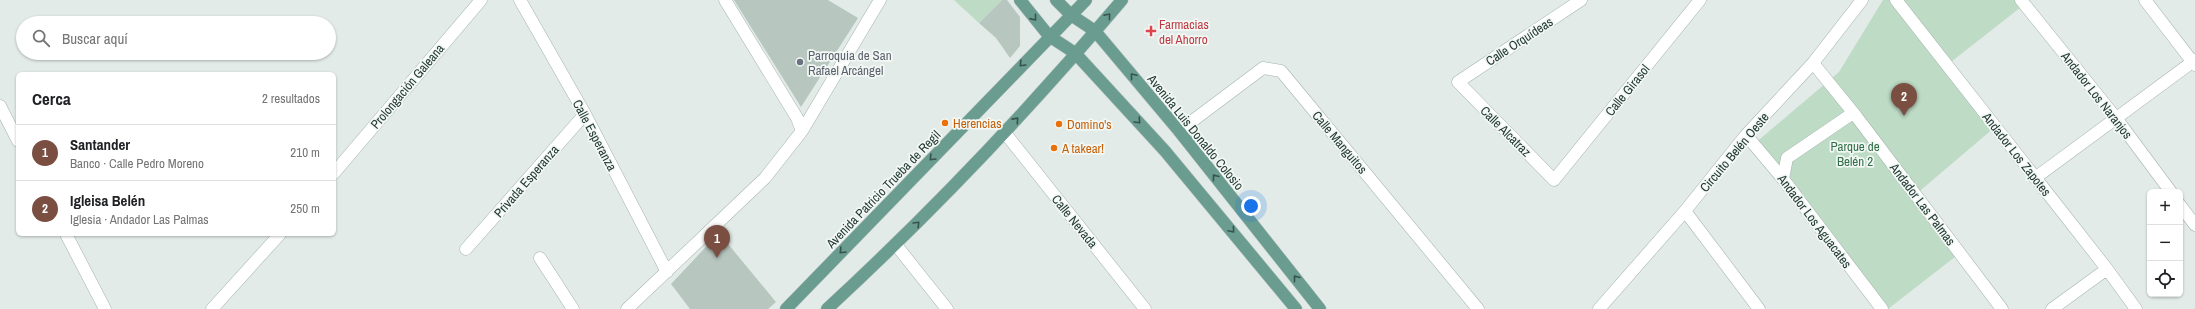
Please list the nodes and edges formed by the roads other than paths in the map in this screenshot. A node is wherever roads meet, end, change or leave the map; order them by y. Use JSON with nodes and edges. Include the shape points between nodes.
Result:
{"nodes":[{"id":1,"x":481,"y":0,"type":"edge"},
{"id":2,"x":520,"y":0,"type":"edge"},
{"id":3,"x":725,"y":0,"type":"edge"},
{"id":4,"x":880,"y":0,"type":"edge"},
{"id":5,"x":1020,"y":0,"type":"edge"},
{"id":6,"x":1056,"y":0,"type":"edge"},
{"id":7,"x":1086,"y":0,"type":"edge"},
{"id":8,"x":1122,"y":0,"type":"edge"},
{"id":9,"x":1581,"y":0,"type":"edge"},
{"id":10,"x":1700,"y":0,"type":"edge"},
{"id":11,"x":1862,"y":0,"type":"edge"},
{"id":12,"x":1896,"y":0,"type":"edge"},
{"id":13,"x":2021,"y":0,"type":"edge"},
{"id":14,"x":2145,"y":0,"type":"edge"},
{"id":15,"x":1071,"y":15,"type":"junction"},
{"id":16,"x":1095,"y":31,"type":"junction"},
{"id":17,"x":1049,"y":36,"type":"junction"},
{"id":18,"x":1075,"y":54,"type":"junction"},
{"id":19,"x":2194,"y":62,"type":"edge"},
{"id":20,"x":1813,"y":63,"type":"junction"},
{"id":21,"x":1458,"y":82,"type":"joint"},
{"id":22,"x":0,"y":106,"type":"edge"},
{"id":23,"x":1853,"y":113,"type":"junction"},
{"id":24,"x":585,"y":114,"type":"junction"},
{"id":25,"x":2116,"y":118,"type":"junction"},
{"id":26,"x":802,"y":131,"type":"junction"},
{"id":27,"x":1179,"y":131,"type":"junction"},
{"id":28,"x":1005,"y":133,"type":"junction"},
{"id":29,"x":1746,"y":135,"type":"junction"},
{"id":30,"x":16,"y":137,"type":"edge"},
{"id":31,"x":336,"y":171,"type":"edge"},
{"id":32,"x":2036,"y":178,"type":"junction"},
{"id":33,"x":1783,"y":179,"type":"junction"},
{"id":34,"x":1554,"y":180,"type":"joint"},
{"id":35,"x":2169,"y":189,"type":"edge"},
{"id":36,"x":2183,"y":209,"type":"edge"},
{"id":37,"x":1685,"y":211,"type":"junction"},
{"id":38,"x":2195,"y":225,"type":"edge"},
{"id":39,"x":67,"y":236,"type":"edge"},
{"id":40,"x":278,"y":236,"type":"edge"},
{"id":41,"x":896,"y":246,"type":"junction"},
{"id":42,"x":466,"y":249,"type":"dead end"},
{"id":43,"x":540,"y":258,"type":"dead end"},
{"id":44,"x":2108,"y":269,"type":"junction"},
{"id":45,"x":667,"y":272,"type":"junction"},
{"id":46,"x":1604,"y":307,"type":"edge"},
{"id":47,"x":105,"y":309,"type":"edge"},
{"id":48,"x":212,"y":309,"type":"edge"},
{"id":49,"x":573,"y":309,"type":"edge"},
{"id":50,"x":627,"y":309,"type":"edge"},
{"id":51,"x":786,"y":309,"type":"edge"},
{"id":52,"x":828,"y":309,"type":"edge"},
{"id":53,"x":947,"y":309,"type":"edge"},
{"id":54,"x":1145,"y":309,"type":"edge"},
{"id":55,"x":1296,"y":309,"type":"edge"},
{"id":56,"x":1320,"y":309,"type":"edge"},
{"id":57,"x":1478,"y":309,"type":"edge"},
{"id":58,"x":1759,"y":309,"type":"edge"},
{"id":59,"x":1882,"y":309,"type":"edge"},
{"id":60,"x":2002,"y":309,"type":"edge"},
{"id":61,"x":2052,"y":309,"type":"edge"},
{"id":62,"x":2136,"y":309,"type":"edge"}],
"edges":[{"from":1,"to":31,"type":"street","name":"Prolongación Galeana"},
{"from":2,"to":24,"type":"street","name":"Calle Esperanza"},
{"from":3,"to":26,"type":"street","via":[[797,118]]},
{"from":4,"to":26,"type":"street"},
{"from":5,"to":17,"type":"main road","one_way":true},
{"from":6,"to":15,"type":"main road","name":"Avenida Luis Donaldo Colosio"},
{"from":7,"to":15,"type":"main road","name":"Avenida Patricio Trueba de Regil"},
{"from":16,"to":8,"type":"main road","one_way":true},
{"from":9,"to":21,"type":"street","name":"Calle Orquídeas"},
{"from":10,"to":34,"type":"street","name":"Calle Girasol"},
{"from":11,"to":20,"type":"street","name":"Circuito Belén Oeste"},
{"from":12,"to":32,"type":"street","name":"Andador Los Zapotes"},
{"from":13,"to":25,"type":"street","name":"Andador Los Naranjos"},
{"from":14,"to":19,"type":"street"},
{"from":15,"to":16,"type":"main road","name":"Avenida Luis Donaldo Colosio"},
{"from":15,"to":17,"type":"main road","name":"Avenida Patricio Trueba de Regil"},
{"from":16,"to":18,"type":"main road"},
{"from":27,"to":16,"type":"main road","name":"Avenida Luis Donaldo Colosio","one_way":true},
{"from":17,"to":18,"type":"main road"},
{"from":17,"to":51,"type":"main road","name":"Avenida Patricio Trueba de Regil","one_way":true},
{"from":28,"to":18,"type":"main road","one_way":true},
{"from":18,"to":55,"type":"main road","one_way":true,"via":[[1165,151]]},
{"from":19,"to":25,"type":"street"},
{"from":20,"to":23,"type":"street","name":"Andador Las Palmas"},
{"from":20,"to":29,"type":"street","name":"Circuito Belén Oeste"},
{"from":21,"to":34,"type":"street","name":"Calle Alcatraz"},
{"from":22,"to":30,"type":"street"},
{"from":23,"to":33,"type":"street","via":[[1787,158]]},
{"from":23,"to":60,"type":"street","name":"Andador Las Palmas"},
{"from":24,"to":42,"type":"street","name":"Privada Esperanza"},
{"from":24,"to":45,"type":"street","name":"Calle Esperanza"},
{"from":25,"to":32,"type":"street"},
{"from":25,"to":35,"type":"street","name":"Andador Los Naranjos"},
{"from":26,"to":45,"type":"street","via":[[765,178]]},
{"from":56,"to":27,"type":"main road","name":"Avenida Luis Donaldo Colosio","one_way":true},
{"from":27,"to":57,"type":"street","name":"Calle Manguitos","via":[[1263,68],[1281,71]]},
{"from":41,"to":28,"type":"main road","one_way":true},
{"from":28,"to":54,"type":"street","name":"Calle Nevada"},
{"from":29,"to":33,"type":"street","name":"Andador Los Aguacates"},
{"from":29,"to":37,"type":"street","name":"Circuito Belén Oeste"},
{"from":32,"to":44,"type":"street","name":"Andador Los Zapotes"},
{"from":33,"to":59,"type":"street","name":"Andador Los Aguacates"},
{"from":36,"to":38,"type":"street"},
{"from":37,"to":46,"type":"street","name":"Circuito Belén Oeste"},
{"from":37,"to":58,"type":"street"},
{"from":39,"to":47,"type":"street"},
{"from":40,"to":48,"type":"street"},
{"from":41,"to":52,"type":"main road"},
{"from":41,"to":53,"type":"street"},
{"from":43,"to":49,"type":"street"},
{"from":44,"to":61,"type":"street"},
{"from":44,"to":62,"type":"street","name":"Andador Los Zapotes"},
{"from":45,"to":50,"type":"street"}]}
